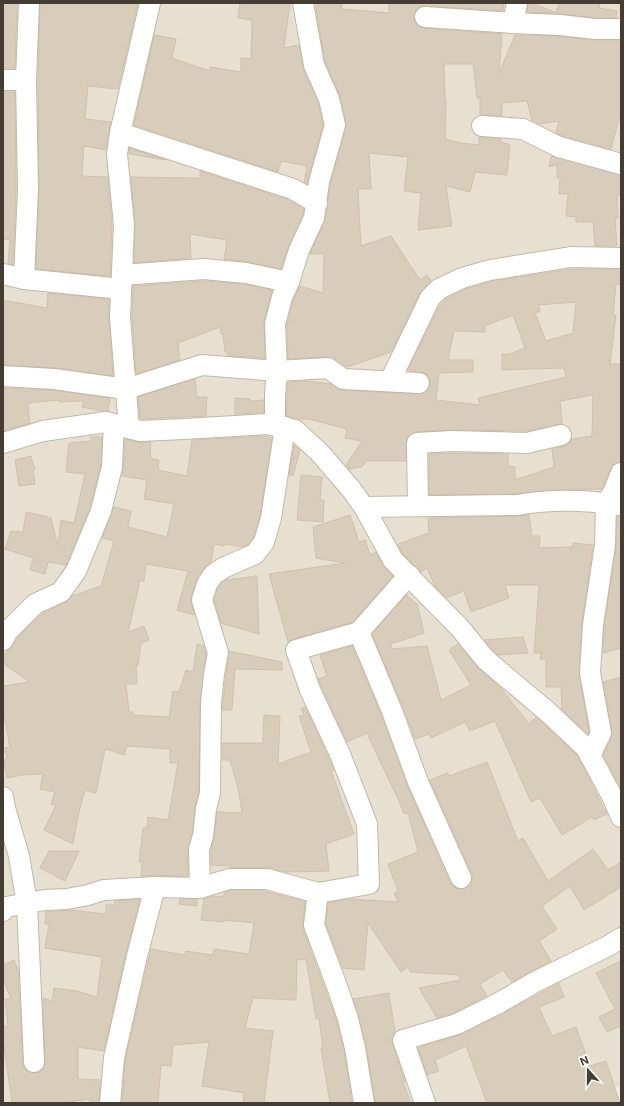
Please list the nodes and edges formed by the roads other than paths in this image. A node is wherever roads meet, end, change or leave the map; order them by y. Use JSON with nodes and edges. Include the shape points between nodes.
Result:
{"nodes":[{"id":1,"x":29,"y":3,"type":"edge"},
{"id":2,"x":150,"y":3,"type":"edge"},
{"id":3,"x":303,"y":3,"type":"edge"},
{"id":4,"x":517,"y":3,"type":"edge"},
{"id":5,"x":425,"y":17,"type":"dead end"},
{"id":6,"x":513,"y":23,"type":"junction"},
{"id":7,"x":621,"y":29,"type":"edge"},
{"id":8,"x":3,"y":80,"type":"edge"},
{"id":9,"x":26,"y":80,"type":"junction"},
{"id":10,"x":482,"y":126,"type":"dead end"},
{"id":11,"x":120,"y":133,"type":"junction"},
{"id":12,"x":621,"y":164,"type":"edge"},
{"id":13,"x":317,"y":203,"type":"junction"},
{"id":14,"x":621,"y":258,"type":"edge"},
{"id":15,"x":3,"y":274,"type":"edge"},
{"id":16,"x":24,"y":279,"type":"junction"},
{"id":17,"x":121,"y":282,"type":"junction"},
{"id":18,"x":289,"y":282,"type":"junction"},
{"id":19,"x":277,"y":371,"type":"junction"},
{"id":20,"x":3,"y":376,"type":"edge"},
{"id":21,"x":390,"y":381,"type":"junction"},
{"id":22,"x":419,"y":382,"type":"dead end"},
{"id":23,"x":126,"y":389,"type":"junction"},
{"id":24,"x":121,"y":426,"type":"junction"},
{"id":25,"x":280,"y":426,"type":"junction"},
{"id":26,"x":561,"y":435,"type":"dead end"},
{"id":27,"x":3,"y":443,"type":"edge"},
{"id":28,"x":621,"y":473,"type":"edge"},
{"id":29,"x":614,"y":504,"type":"edge"},
{"id":30,"x":418,"y":506,"type":"junction"},
{"id":31,"x":364,"y":507,"type":"junction"},
{"id":32,"x":409,"y":575,"type":"junction"},
{"id":33,"x":359,"y":632,"type":"junction"},
{"id":34,"x":3,"y":640,"type":"edge"},
{"id":35,"x":590,"y":756,"type":"junction"},
{"id":36,"x":4,"y":805,"type":"edge"},
{"id":37,"x":621,"y":817,"type":"edge"},
{"id":38,"x":461,"y":878,"type":"dead end"},
{"id":39,"x":154,"y":887,"type":"junction"},
{"id":40,"x":200,"y":888,"type":"junction"},
{"id":41,"x":318,"y":893,"type":"junction"},
{"id":42,"x":27,"y":904,"type":"junction"},
{"id":43,"x":3,"y":911,"type":"edge"},
{"id":44,"x":621,"y":938,"type":"edge"},
{"id":45,"x":34,"y":1062,"type":"dead end"},
{"id":46,"x":110,"y":1103,"type":"edge"},
{"id":47,"x":364,"y":1103,"type":"edge"},
{"id":48,"x":425,"y":1103,"type":"edge"}],
"edges":[{"from":1,"to":9,"type":"street"},
{"from":2,"to":11,"type":"street"},
{"from":3,"to":13,"type":"street","via":[[314,65],[329,99],[335,125],[318,182]]},
{"from":4,"to":6,"type":"street"},
{"from":5,"to":6,"type":"street"},
{"from":6,"to":7,"type":"street"},
{"from":8,"to":9,"type":"street"},
{"from":9,"to":16,"type":"street","via":[[28,189]]},
{"from":10,"to":12,"type":"street","via":[[522,129],[559,147]]},
{"from":11,"to":13,"type":"street","via":[[293,189]]},
{"from":11,"to":17,"type":"street","via":[[118,154],[124,225]]},
{"from":13,"to":18,"type":"street","via":[[314,218],[298,250]]},
{"from":14,"to":21,"type":"street","via":[[571,257],[490,270],[462,278],[439,289],[430,298]]},
{"from":15,"to":16,"type":"street"},
{"from":16,"to":17,"type":"street"},
{"from":17,"to":18,"type":"street","via":[[204,269],[246,272]]},
{"from":17,"to":23,"type":"street","via":[[120,318]]},
{"from":18,"to":19,"type":"street","via":[[275,324]]},
{"from":19,"to":21,"type":"street","via":[[328,368],[343,379]]},
{"from":19,"to":23,"type":"street","via":[[202,365]]},
{"from":19,"to":25,"type":"street","via":[[275,394]]},
{"from":20,"to":23,"type":"street","via":[[54,379]]},
{"from":21,"to":22,"type":"street"},
{"from":23,"to":24,"type":"street"},
{"from":24,"to":25,"type":"street","via":[[140,431],[268,424]]},
{"from":24,"to":27,"type":"street","via":[[106,422],[43,431]]},
{"from":24,"to":34,"type":"street","via":[[101,511],[76,571],[61,592],[35,604],[7,632]]},
{"from":25,"to":31,"type":"street","via":[[295,430],[320,454]]},
{"from":25,"to":40,"type":"street","via":[[271,518],[264,542],[255,554],[213,575],[202,600],[218,653],[211,703],[210,793],[199,849]]},
{"from":26,"to":30,"type":"street","via":[[527,443],[417,443]]},
{"from":28,"to":29,"type":"street","via":[[613,493]]},
{"from":29,"to":30,"type":"street","via":[[540,501],[517,505]]},
{"from":29,"to":35,"type":"street","via":[[593,625],[590,673],[601,733]]},
{"from":30,"to":31,"type":"street"},
{"from":31,"to":32,"type":"street","via":[[393,560]]},
{"from":32,"to":33,"type":"street"},
{"from":32,"to":35,"type":"street","via":[[460,628],[486,660],[549,713],[586,748]]},
{"from":33,"to":38,"type":"street","via":[[418,782]]},
{"from":33,"to":41,"type":"street","via":[[296,650],[310,690],[340,754],[367,824],[369,884]]},
{"from":35,"to":37,"type":"street"},
{"from":36,"to":42,"type":"street","via":[[19,856]]},
{"from":39,"to":40,"type":"street"},
{"from":39,"to":42,"type":"street","via":[[104,890],[67,899]]},
{"from":39,"to":46,"type":"street","via":[[114,1058]]},
{"from":40,"to":41,"type":"street","via":[[229,879],[266,879]]},
{"from":41,"to":47,"type":"street","via":[[314,925],[348,1019],[356,1048]]},
{"from":42,"to":43,"type":"street","via":[[6,907]]},
{"from":42,"to":45,"type":"street"},
{"from":44,"to":48,"type":"street","via":[[457,1024],[403,1040]]}]}
